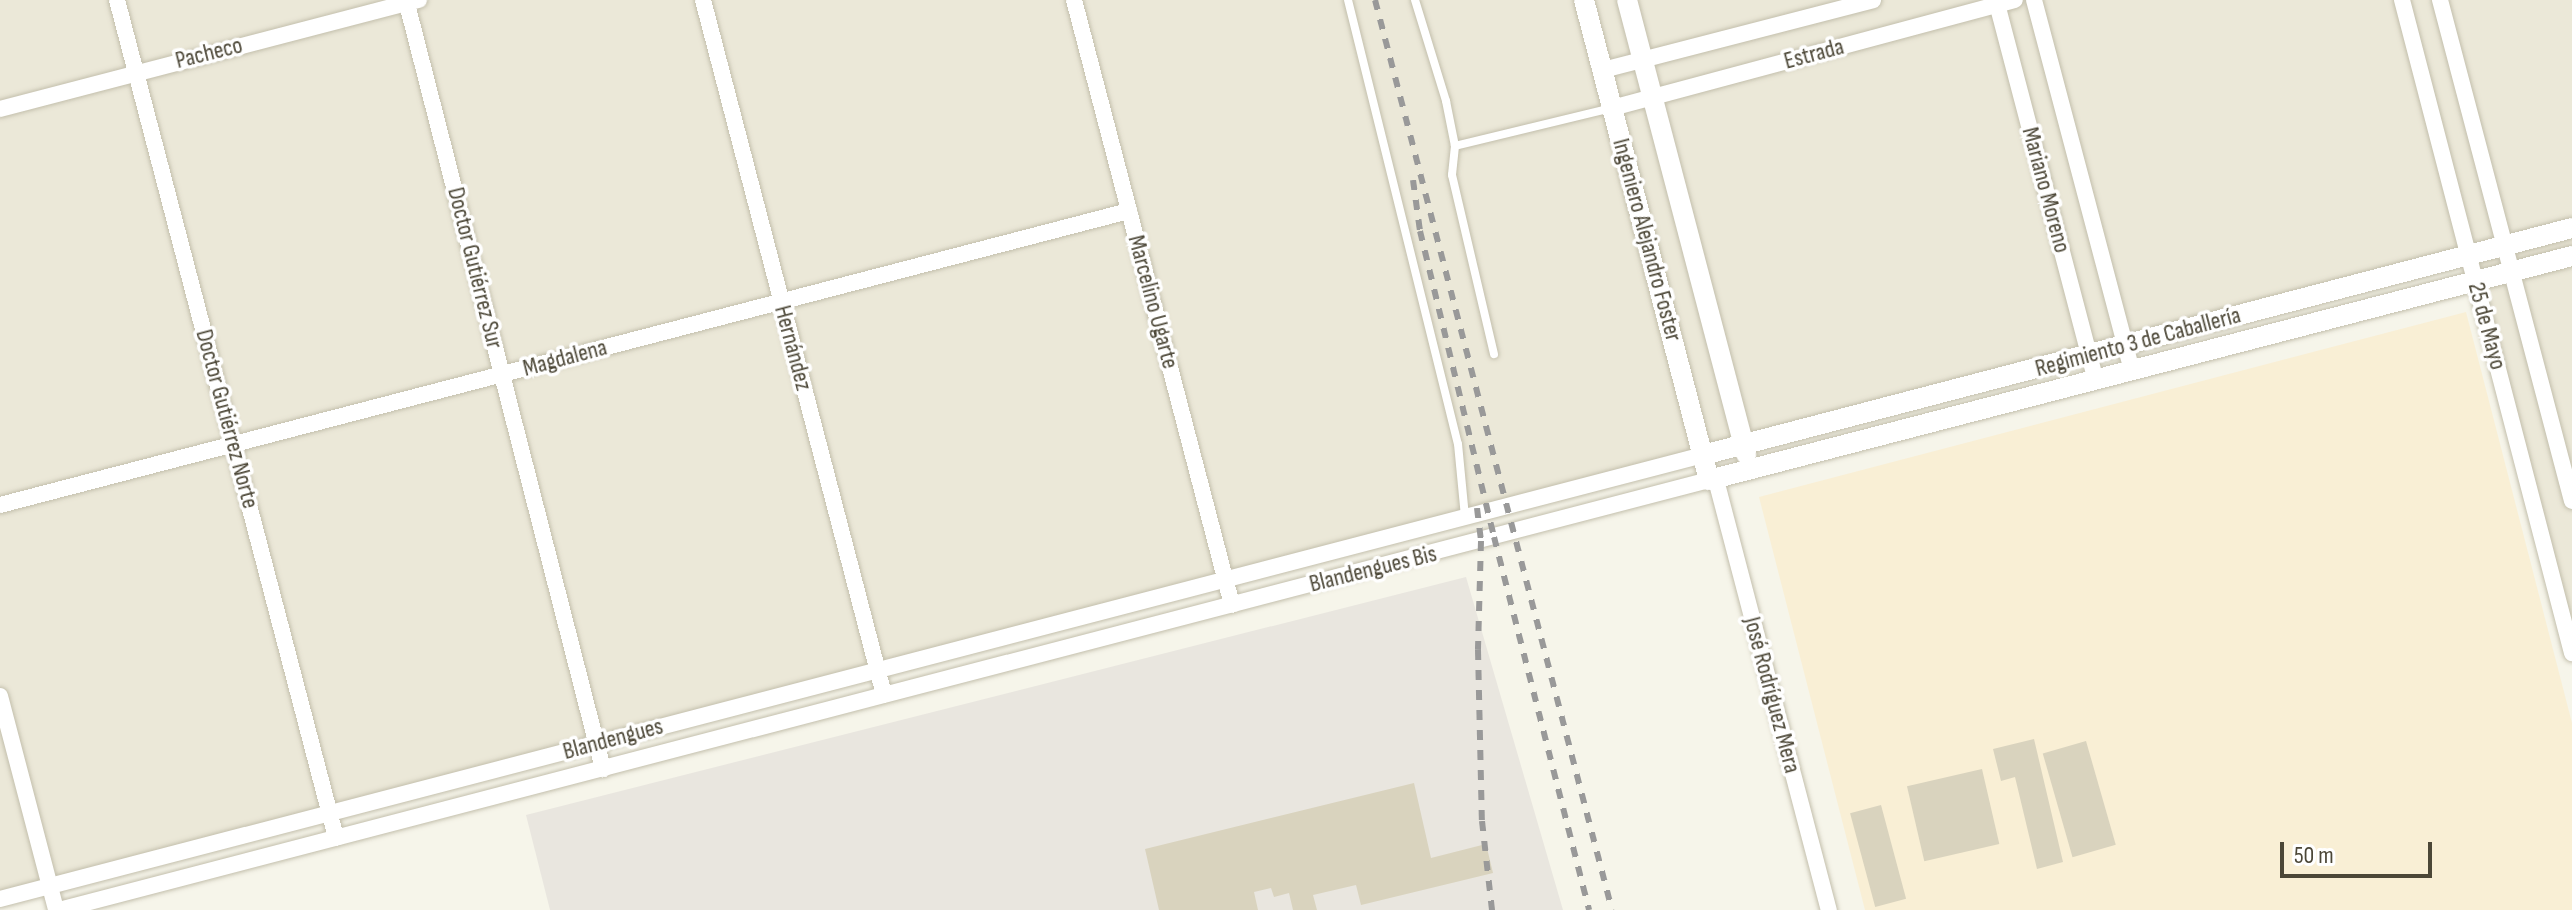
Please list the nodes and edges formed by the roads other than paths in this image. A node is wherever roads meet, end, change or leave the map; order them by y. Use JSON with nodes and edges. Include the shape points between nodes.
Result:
{"nodes":[{"id":1,"x":117,"y":0,"type":"edge"},
{"id":2,"x":703,"y":0,"type":"edge"},
{"id":3,"x":1074,"y":0,"type":"edge"},
{"id":4,"x":1348,"y":0,"type":"edge"},
{"id":5,"x":1415,"y":0,"type":"edge"},
{"id":6,"x":1584,"y":0,"type":"edge"},
{"id":7,"x":1627,"y":0,"type":"edge"},
{"id":8,"x":1873,"y":0,"type":"edge"},
{"id":9,"x":2015,"y":0,"type":"edge"},
{"id":10,"x":2034,"y":0,"type":"edge"},
{"id":11,"x":2402,"y":0,"type":"edge"},
{"id":12,"x":2440,"y":0,"type":"edge"},
{"id":13,"x":411,"y":1,"type":"edge"},
{"id":14,"x":1996,"y":2,"type":"edge"},
{"id":15,"x":1643,"y":60,"type":"junction"},
{"id":16,"x":1603,"y":70,"type":"junction"},
{"id":17,"x":136,"y":72,"type":"junction"},
{"id":18,"x":1652,"y":97,"type":"junction"},
{"id":19,"x":1612,"y":108,"type":"junction"},
{"id":20,"x":0,"y":109,"type":"edge"},
{"id":21,"x":1455,"y":146,"type":"junction"},
{"id":22,"x":1129,"y":211,"type":"junction"},
{"id":23,"x":2572,"y":228,"type":"edge"},
{"id":24,"x":2504,"y":246,"type":"junction"},
{"id":25,"x":2469,"y":255,"type":"junction"},
{"id":26,"x":2572,"y":256,"type":"edge"},
{"id":27,"x":2511,"y":272,"type":"junction"},
{"id":28,"x":2476,"y":281,"type":"junction"},
{"id":29,"x":781,"y":302,"type":"junction"},
{"id":30,"x":2125,"y":345,"type":"junction"},
{"id":31,"x":1494,"y":354,"type":"dead end"},
{"id":32,"x":2089,"y":354,"type":"junction"},
{"id":33,"x":2132,"y":371,"type":"junction"},
{"id":34,"x":502,"y":374,"type":"junction"},
{"id":35,"x":2096,"y":380,"type":"junction"},
{"id":36,"x":233,"y":444,"type":"junction"},
{"id":37,"x":1743,"y":445,"type":"junction"},
{"id":38,"x":1703,"y":455,"type":"junction"},
{"id":39,"x":1750,"y":470,"type":"junction"},
{"id":40,"x":1713,"y":480,"type":"junction"},
{"id":41,"x":2572,"y":501,"type":"edge"},
{"id":42,"x":0,"y":505,"type":"edge"},
{"id":43,"x":1465,"y":517,"type":"junction"},
{"id":44,"x":1225,"y":580,"type":"junction"},
{"id":45,"x":1232,"y":605,"type":"junction"},
{"id":46,"x":2572,"y":653,"type":"edge"},
{"id":47,"x":878,"y":670,"type":"junction"},
{"id":48,"x":884,"y":695,"type":"junction"},
{"id":49,"x":0,"y":696,"type":"edge"},
{"id":50,"x":596,"y":744,"type":"junction"},
{"id":51,"x":603,"y":769,"type":"junction"},
{"id":52,"x":330,"y":813,"type":"junction"},
{"id":53,"x":336,"y":838,"type":"junction"},
{"id":54,"x":50,"y":886,"type":"junction"},
{"id":55,"x":0,"y":899,"type":"edge"},
{"id":56,"x":58,"y":910,"type":"edge"},
{"id":57,"x":1829,"y":910,"type":"edge"}],
"edges":[{"from":1,"to":17,"type":"street","name":"Doctor Gutiérrez Norte"},
{"from":2,"to":29,"type":"street","name":"Hernández"},
{"from":3,"to":22,"type":"street","name":"Marcelino Ugarte"},
{"from":4,"to":43,"type":"lane","via":[[1458,444]]},
{"from":5,"to":21,"type":"lane"},
{"from":6,"to":16,"type":"street","name":"Ingeniero Alejandro Foster"},
{"from":7,"to":15,"type":"street","name":"Ingeniero Alejandro Foster"},
{"from":8,"to":15,"type":"street","name":"Estrada"},
{"from":9,"to":14,"type":"street","name":"Estrada"},
{"from":10,"to":30,"type":"street","name":"Mariano Moreno"},
{"from":11,"to":25,"type":"street","name":"25 de Mayo"},
{"from":12,"to":24,"type":"street","name":"25 de Mayo"},
{"from":13,"to":17,"type":"street","name":"Pacheco"},
{"from":13,"to":34,"type":"street","name":"Doctor Gutiérrez Sur"},
{"from":14,"to":18,"type":"street","name":"Estrada"},
{"from":14,"to":32,"type":"street","name":"Mariano Moreno"},
{"from":15,"to":16,"type":"street","name":"Estrada"},
{"from":15,"to":18,"type":"street","name":"Ingeniero Alejandro Foster"},
{"from":16,"to":19,"type":"street","name":"Ingeniero Alejandro Foster"},
{"from":17,"to":20,"type":"street","name":"Pacheco"},
{"from":17,"to":36,"type":"street","name":"Doctor Gutiérrez Norte"},
{"from":18,"to":19,"type":"street","name":"Estrada"},
{"from":18,"to":37,"type":"street","name":"Ingeniero Alejandro Foster"},
{"from":19,"to":21,"type":"lane"},
{"from":19,"to":38,"type":"street","name":"Ingeniero Alejandro Foster"},
{"from":21,"to":31,"type":"lane","via":[[1452,175]]},
{"from":22,"to":29,"type":"street","name":"Magdalena"},
{"from":22,"to":44,"type":"street","name":"Marcelino Ugarte"},
{"from":23,"to":24,"type":"street","name":"Regimiento 3 de Caballería"},
{"from":24,"to":25,"type":"street","name":"Regimiento 3 de Caballería"},
{"from":24,"to":27,"type":"street","name":"25 de Mayo"},
{"from":25,"to":28,"type":"street","name":"25 de Mayo"},
{"from":25,"to":30,"type":"street","name":"Regimiento 3 de Caballería"},
{"from":26,"to":27,"type":"street","name":"Regimiento 3 de Caballería"},
{"from":27,"to":28,"type":"street","name":"Regimiento 3 de Caballería"},
{"from":27,"to":41,"type":"street","name":"25 de Mayo"},
{"from":28,"to":33,"type":"street","name":"Regimiento 3 de Caballería"},
{"from":28,"to":46,"type":"street","name":"25 de Mayo"},
{"from":29,"to":34,"type":"street","name":"Magdalena"},
{"from":29,"to":47,"type":"street","name":"Hernández"},
{"from":30,"to":32,"type":"street","name":"Regimiento 3 de Caballería"},
{"from":30,"to":33,"type":"street","name":"Mariano Moreno"},
{"from":32,"to":35,"type":"street","name":"Mariano Moreno"},
{"from":32,"to":37,"type":"street","name":"Regimiento 3 de Caballería"},
{"from":33,"to":35,"type":"street","name":"Regimiento 3 de Caballería"},
{"from":34,"to":36,"type":"street","name":"Magdalena"},
{"from":34,"to":50,"type":"street","name":"Doctor Gutiérrez Sur"},
{"from":35,"to":39,"type":"street","name":"Regimiento 3 de Caballería"},
{"from":36,"to":42,"type":"street","name":"Magdalena"},
{"from":36,"to":52,"type":"street","name":"Doctor Gutiérrez Norte"},
{"from":37,"to":38,"type":"street","name":"Regimiento 3 de Caballería"},
{"from":37,"to":39,"type":"street","name":"Ingeniero Alejandro Foster"},
{"from":38,"to":40,"type":"street","name":"Ingeniero Alejandro Foster"},
{"from":38,"to":43,"type":"street","name":"Blandengues Bis"},
{"from":39,"to":40,"type":"street","name":"Regimiento 3 de Caballería"},
{"from":40,"to":45,"type":"street","name":"Blandengues Bis"},
{"from":40,"to":57,"type":"street","name":"José Rodríguez Mera"},
{"from":43,"to":44,"type":"street","name":"Blandengues Bis"},
{"from":44,"to":45,"type":"street","name":"Marcelino Ugarte"},
{"from":44,"to":47,"type":"street","name":"Blandengues"},
{"from":45,"to":48,"type":"street","name":"Blandengues"},
{"from":47,"to":48,"type":"street","name":"Hernández"},
{"from":47,"to":50,"type":"street","name":"Blandengues"},
{"from":48,"to":51,"type":"street","name":"Blandengues"},
{"from":49,"to":54,"type":"street"},
{"from":50,"to":51,"type":"street","name":"Doctor Gutiérrez Sur"},
{"from":50,"to":52,"type":"street","name":"Blandengues"},
{"from":51,"to":53,"type":"street","name":"Blandengues"},
{"from":52,"to":53,"type":"street","name":"Doctor Gutiérrez Norte"},
{"from":52,"to":54,"type":"street","name":"Blandengues"},
{"from":53,"to":56,"type":"street","name":"Blandengues"},
{"from":54,"to":55,"type":"street","name":"Blandengues"},
{"from":54,"to":56,"type":"street"}]}
